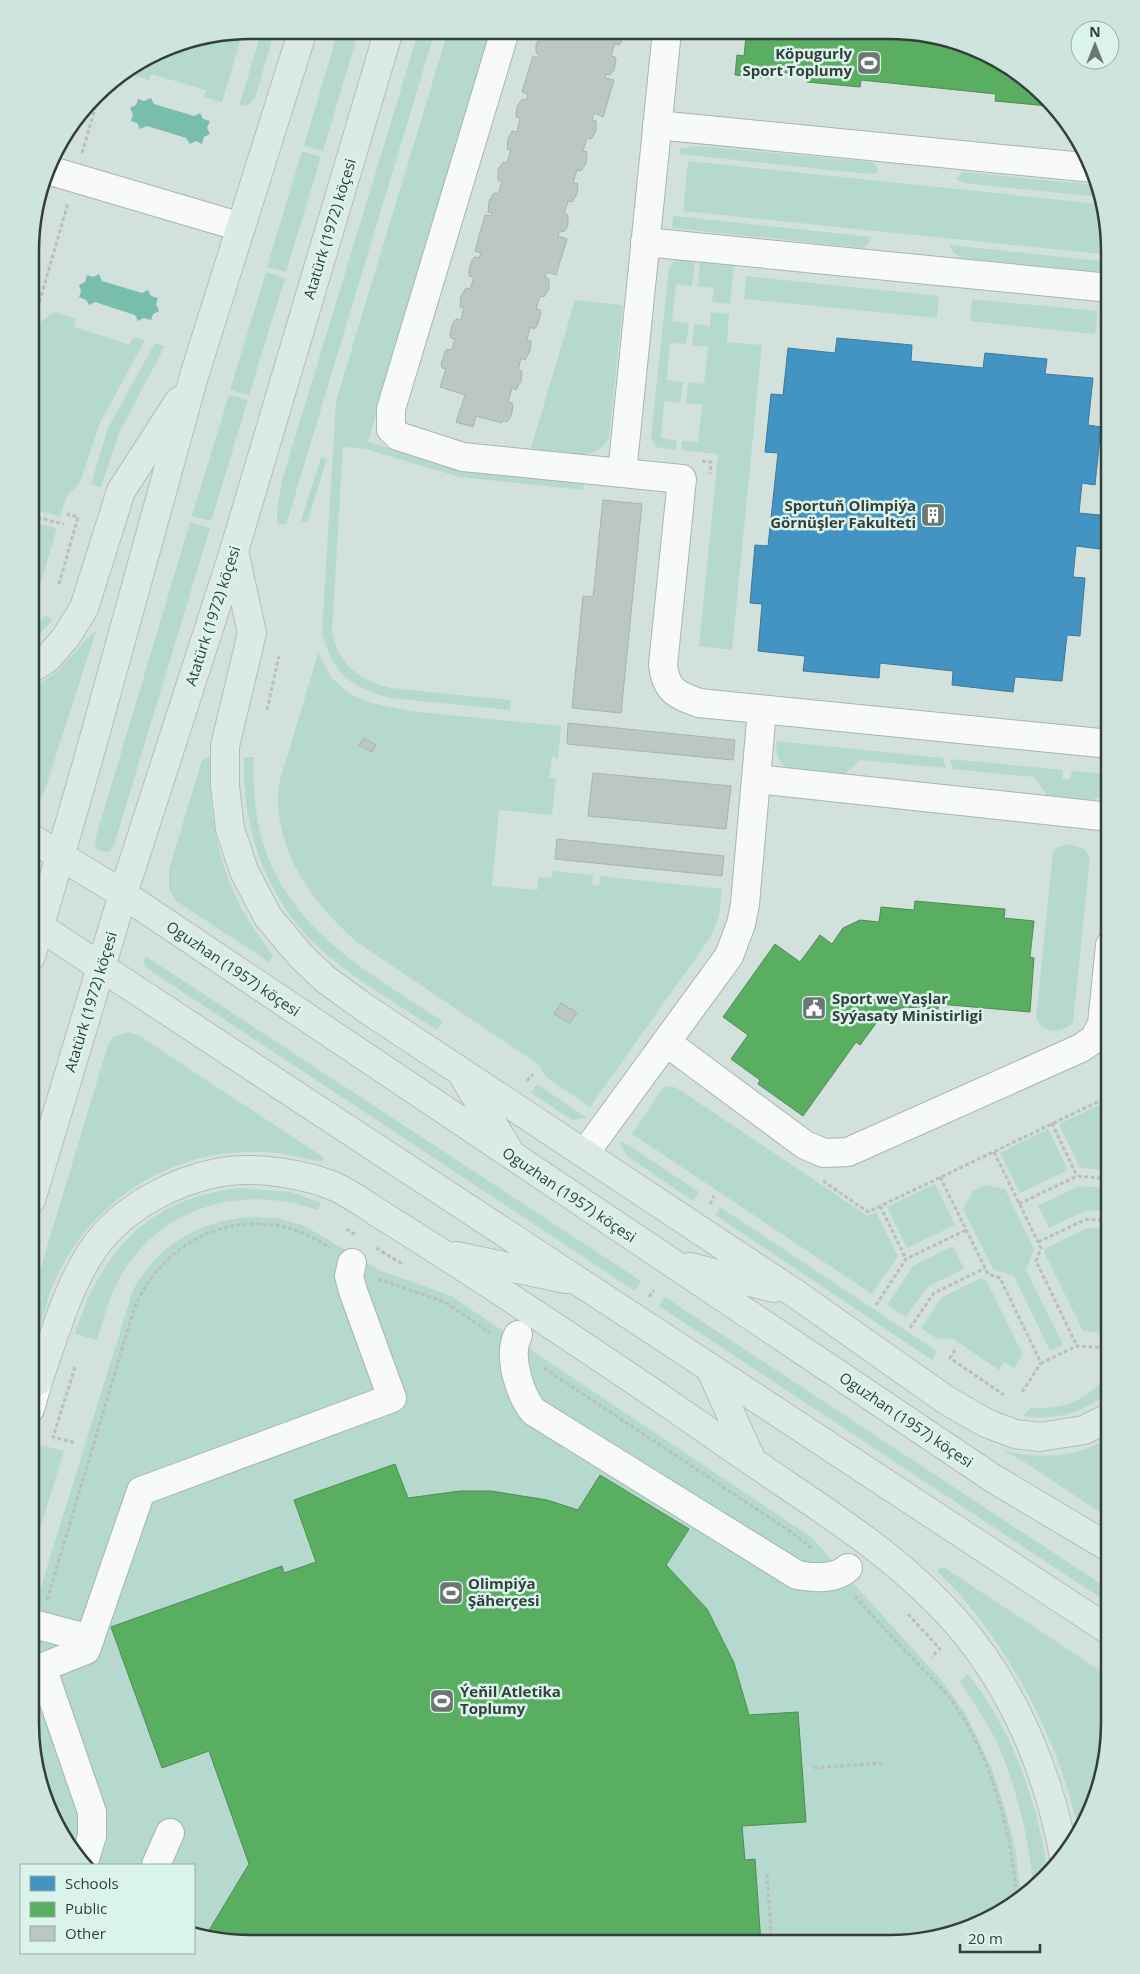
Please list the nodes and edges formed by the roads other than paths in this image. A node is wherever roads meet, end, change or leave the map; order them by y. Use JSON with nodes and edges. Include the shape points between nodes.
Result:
{"nodes":[{"id":1,"x":300,"y":39,"type":"edge"},
{"id":2,"x":386,"y":39,"type":"edge"},
{"id":3,"x":503,"y":39,"type":"edge"},
{"id":4,"x":666,"y":39,"type":"edge"},
{"id":5,"x":657,"y":124,"type":"junction"},
{"id":6,"x":1084,"y":167,"type":"edge"},
{"id":7,"x":54,"y":172,"type":"edge"},
{"id":8,"x":241,"y":227,"type":"junction"},
{"id":9,"x":645,"y":242,"type":"junction"},
{"id":10,"x":1101,"y":287,"type":"edge"},
{"id":11,"x":194,"y":376,"type":"junction"},
{"id":12,"x":622,"y":473,"type":"junction"},
{"id":13,"x":234,"y":551,"type":"junction"},
{"id":14,"x":39,"y":664,"type":"edge"},
{"id":15,"x":762,"y":710,"type":"junction"},
{"id":16,"x":1101,"y":743,"type":"edge"},
{"id":17,"x":756,"y":779,"type":"junction"},
{"id":18,"x":1101,"y":816,"type":"edge"},
{"id":19,"x":39,"y":843,"type":"edge"},
{"id":20,"x":61,"y":857,"type":"junction"},
{"id":21,"x":123,"y":894,"type":"junction"},
{"id":22,"x":39,"y":914,"type":"edge"},
{"id":23,"x":39,"y":927,"type":"edge"},
{"id":24,"x":102,"y":968,"type":"junction"},
{"id":25,"x":1101,"y":1026,"type":"edge"},
{"id":26,"x":666,"y":1042,"type":"junction"},
{"id":27,"x":460,"y":1072,"type":"junction"},
{"id":28,"x":584,"y":1153,"type":"junction"},
{"id":29,"x":512,"y":1157,"type":"junction"},
{"id":30,"x":39,"y":1174,"type":"edge"},
{"id":31,"x":443,"y":1253,"type":"junction"},
{"id":32,"x":670,"y":1263,"type":"junction"},
{"id":33,"x":352,"y":1264,"type":"road end"},
{"id":34,"x":580,"y":1282,"type":"junction"},
{"id":35,"x":793,"y":1292,"type":"junction"},
{"id":36,"x":516,"y":1342,"type":"road end"},
{"id":37,"x":710,"y":1368,"type":"junction"},
{"id":38,"x":39,"y":1371,"type":"edge"},
{"id":39,"x":1101,"y":1422,"type":"edge"},
{"id":40,"x":752,"y":1461,"type":"junction"},
{"id":41,"x":1101,"y":1543,"type":"edge"},
{"id":42,"x":842,"y":1572,"type":"road end"},
{"id":43,"x":39,"y":1625,"type":"edge"},
{"id":44,"x":1101,"y":1625,"type":"edge"},
{"id":45,"x":90,"y":1639,"type":"junction"},
{"id":46,"x":170,"y":1833,"type":"dead end"},
{"id":47,"x":1061,"y":1846,"type":"edge"},
{"id":48,"x":86,"y":1857,"type":"edge"},
{"id":49,"x":156,"y":1864,"type":"edge"}],
"edges":[{"from":1,"to":8,"type":"main road"},
{"from":2,"to":13,"type":"main road","name":"Atatürk (1972) köçesi"},
{"from":3,"to":12,"type":"street","via":[[391,409],[391,429],[408,441],[463,457]]},
{"from":4,"to":5,"type":"street"},
{"from":5,"to":6,"type":"street"},
{"from":5,"to":9,"type":"street"},
{"from":7,"to":8,"type":"street"},
{"from":8,"to":11,"type":"main road"},
{"from":9,"to":10,"type":"street"},
{"from":9,"to":12,"type":"street"},
{"from":11,"to":14,"type":"main road","via":[[121,491],[84,608],[66,637]]},
{"from":11,"to":20,"type":"main road"},
{"from":12,"to":15,"type":"street","via":[[682,478],[663,665],[664,677],[671,690],[699,704]]},
{"from":13,"to":21,"type":"main road","name":"Atatürk (1972) köçesi"},
{"from":13,"to":27,"type":"main road","via":[[252,633],[225,746],[225,785],[230,829],[244,871],[268,917],[301,956],[326,979]]},
{"from":15,"to":16,"type":"street"},
{"from":15,"to":17,"type":"street"},
{"from":17,"to":18,"type":"street"},
{"from":17,"to":26,"type":"street","via":[[745,904],[736,940],[729,956]]},
{"from":19,"to":20,"type":"main road","name":"Oguzhan (1957) köçesi"},
{"from":20,"to":21,"type":"main road","name":"Oguzhan (1957) köçesi"},
{"from":20,"to":22,"type":"main road"},
{"from":21,"to":24,"type":"main road","name":"Atatürk (1972) köçesi"},
{"from":21,"to":29,"type":"main road","name":"Oguzhan (1957) köçesi"},
{"from":23,"to":24,"type":"main road"},
{"from":24,"to":30,"type":"main road","name":"Atatürk (1972) köçesi"},
{"from":24,"to":34,"type":"main road"},
{"from":25,"to":26,"type":"street","via":[[1094,1039],[1081,1048],[848,1152],[824,1153],[806,1145]]},
{"from":26,"to":28,"type":"street"},
{"from":27,"to":28,"type":"main road"},
{"from":27,"to":29,"type":"main road"},
{"from":28,"to":35,"type":"main road"},
{"from":29,"to":32,"type":"main road","name":"Oguzhan (1957) köçesi"},
{"from":31,"to":34,"type":"main road"},
{"from":31,"to":38,"type":"main road","via":[[340,1189],[314,1180],[250,1170],[201,1176],[146,1201],[113,1227],[93,1249],[68,1298]]},
{"from":31,"to":40,"type":"main road"},
{"from":32,"to":35,"type":"main road"},
{"from":32,"to":41,"type":"main road","name":"Oguzhan (1957) köçesi","via":[[994,1479]]},
{"from":33,"to":45,"type":"street","via":[[349,1276],[353,1291],[392,1398],[141,1491]]},
{"from":34,"to":37,"type":"main road"},
{"from":35,"to":39,"type":"main road","via":[[946,1400],[986,1423],[1014,1434],[1040,1437],[1084,1430]]},
{"from":36,"to":42,"type":"street","via":[[523,1393],[534,1412],[797,1575],[808,1577]]},
{"from":37,"to":40,"type":"main road"},
{"from":37,"to":44,"type":"main road"},
{"from":40,"to":47,"type":"main road","via":[[899,1564],[940,1603],[973,1643],[1014,1706],[1031,1742]]},
{"from":43,"to":45,"type":"street"},
{"from":45,"to":48,"type":"street","via":[[86,1650],[48,1665],[44,1673],[92,1812],[92,1836]]},
{"from":46,"to":49,"type":"street"}]}
